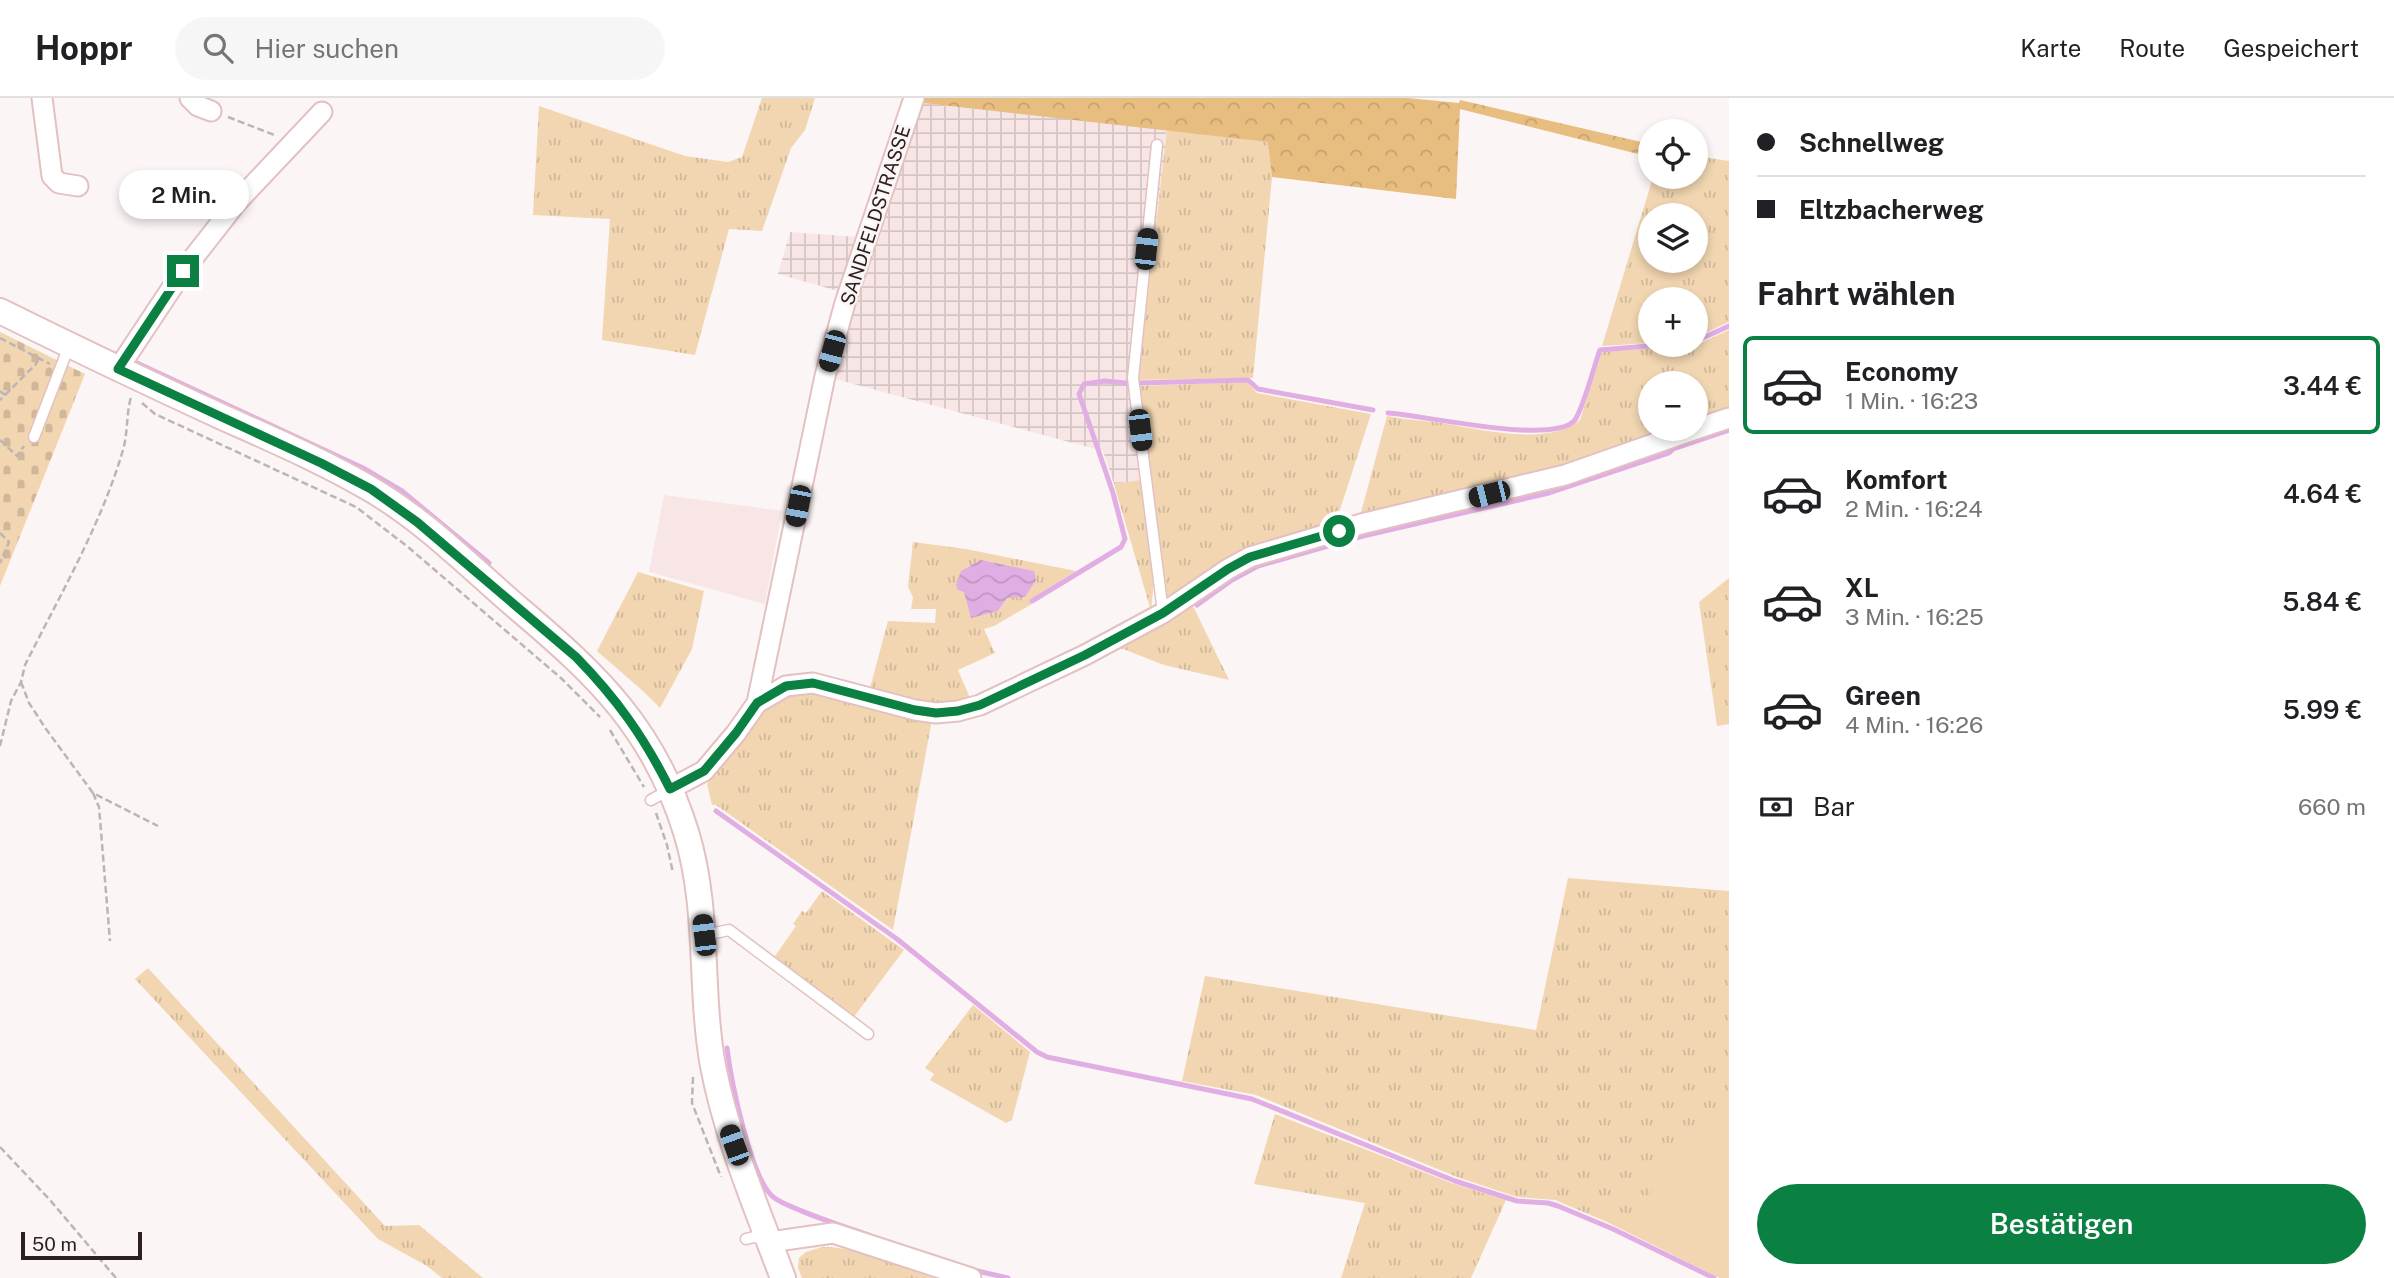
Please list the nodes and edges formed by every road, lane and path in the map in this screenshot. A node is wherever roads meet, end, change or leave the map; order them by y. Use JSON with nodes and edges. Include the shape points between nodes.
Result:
{"nodes":[{"id":1,"x":42,"y":98,"type":"edge"},
{"id":2,"x":190,"y":98,"type":"edge"},
{"id":3,"x":914,"y":98,"type":"edge"},
{"id":4,"x":211,"y":111,"type":"joint"},
{"id":5,"x":322,"y":112,"type":"dead end"},
{"id":6,"x":293,"y":142,"type":"junction"},
{"id":7,"x":1157,"y":145,"type":"dead end"},
{"id":8,"x":78,"y":186,"type":"dead end"},
{"id":9,"x":0,"y":311,"type":"edge"},
{"id":10,"x":0,"y":338,"type":"edge"},
{"id":11,"x":69,"y":345,"type":"junction"},
{"id":12,"x":118,"y":369,"type":"junction"},
{"id":13,"x":0,"y":390,"type":"edge"},
{"id":14,"x":5,"y":395,"type":"junction"},
{"id":15,"x":0,"y":400,"type":"edge"},
{"id":16,"x":1729,"y":418,"type":"edge"},
{"id":17,"x":1708,"y":425,"type":"edge"},
{"id":18,"x":34,"y":438,"type":"dead end"},
{"id":19,"x":0,"y":440,"type":"edge"},
{"id":20,"x":1662,"y":441,"type":"edge"},
{"id":21,"x":17,"y":456,"type":"dead end"},
{"id":22,"x":0,"y":533,"type":"edge"},
{"id":23,"x":0,"y":563,"type":"edge"},
{"id":24,"x":1163,"y":613,"type":"junction"},
{"id":25,"x":21,"y":682,"type":"junction"},
{"id":26,"x":757,"y":703,"type":"junction"},
{"id":27,"x":0,"y":746,"type":"edge"},
{"id":28,"x":93,"y":793,"type":"junction"},
{"id":29,"x":661,"y":794,"type":"junction"},
{"id":30,"x":159,"y":826,"type":"dead end"},
{"id":31,"x":675,"y":880,"type":"dead end"},
{"id":32,"x":704,"y":935,"type":"junction"},
{"id":33,"x":110,"y":941,"type":"dead end"},
{"id":34,"x":867,"y":1034,"type":"dead end"},
{"id":35,"x":694,"y":1071,"type":"dead end"},
{"id":36,"x":0,"y":1147,"type":"edge"},
{"id":37,"x":722,"y":1177,"type":"dead end"},
{"id":38,"x":758,"y":1240,"type":"junction"},
{"id":39,"x":116,"y":1278,"type":"edge"},
{"id":40,"x":783,"y":1278,"type":"edge"},
{"id":41,"x":971,"y":1278,"type":"edge"}],
"edges":[{"from":1,"to":8,"type":"street","via":[[52,176],[60,183]]},
{"from":2,"to":4,"type":"street"},
{"from":3,"to":26,"type":"street","name":"SANDFELDSTRASSE","via":[[825,376]]},
{"from":4,"to":6,"type":"path"},
{"from":5,"to":6,"type":"street"},
{"from":6,"to":12,"type":"street","via":[[237,202],[183,271]]},
{"from":7,"to":24,"type":"lane","via":[[1133,378]]},
{"from":9,"to":11,"type":"street"},
{"from":10,"to":14,"type":"path","via":[[38,358]]},
{"from":11,"to":12,"type":"street"},
{"from":11,"to":18,"type":"lane"},
{"from":12,"to":29,"type":"street","via":[[321,463],[395,505],[576,657],[603,685],[638,729]]},
{"from":13,"to":14,"type":"path"},
{"from":14,"to":15,"type":"path"},
{"from":16,"to":17,"type":"street"},
{"from":19,"to":21,"type":"path"},
{"from":20,"to":24,"type":"street","via":[[1565,475],[1361,524],[1250,557]]},
{"from":22,"to":23,"type":"path","via":[[9,542]]},
{"from":24,"to":26,"type":"street","via":[[1085,655],[958,711],[915,710],[813,683],[786,686]]},
{"from":25,"to":27,"type":"path","via":[[11,701]]},
{"from":25,"to":28,"type":"path","via":[[46,730]]},
{"from":25,"to":29,"type":"path","via":[[111,487],[124,447],[132,392],[155,414],[356,507],[382,526],[562,678],[605,722]]},
{"from":26,"to":29,"type":"street","name":"SANDFELDSTRASSE","via":[[704,771]]},
{"from":28,"to":30,"type":"path"},
{"from":28,"to":33,"type":"path","via":[[99,807]]},
{"from":29,"to":31,"type":"path"},
{"from":29,"to":32,"type":"street","via":[[687,835]]},
{"from":32,"to":34,"type":"lane","via":[[729,930]]},
{"from":32,"to":38,"type":"street","via":[[713,1064]]},
{"from":35,"to":37,"type":"path","via":[[692,1102]]},
{"from":36,"to":39,"type":"path"},
{"from":38,"to":40,"type":"street"},
{"from":38,"to":41,"type":"street","via":[[833,1233]]}]}
